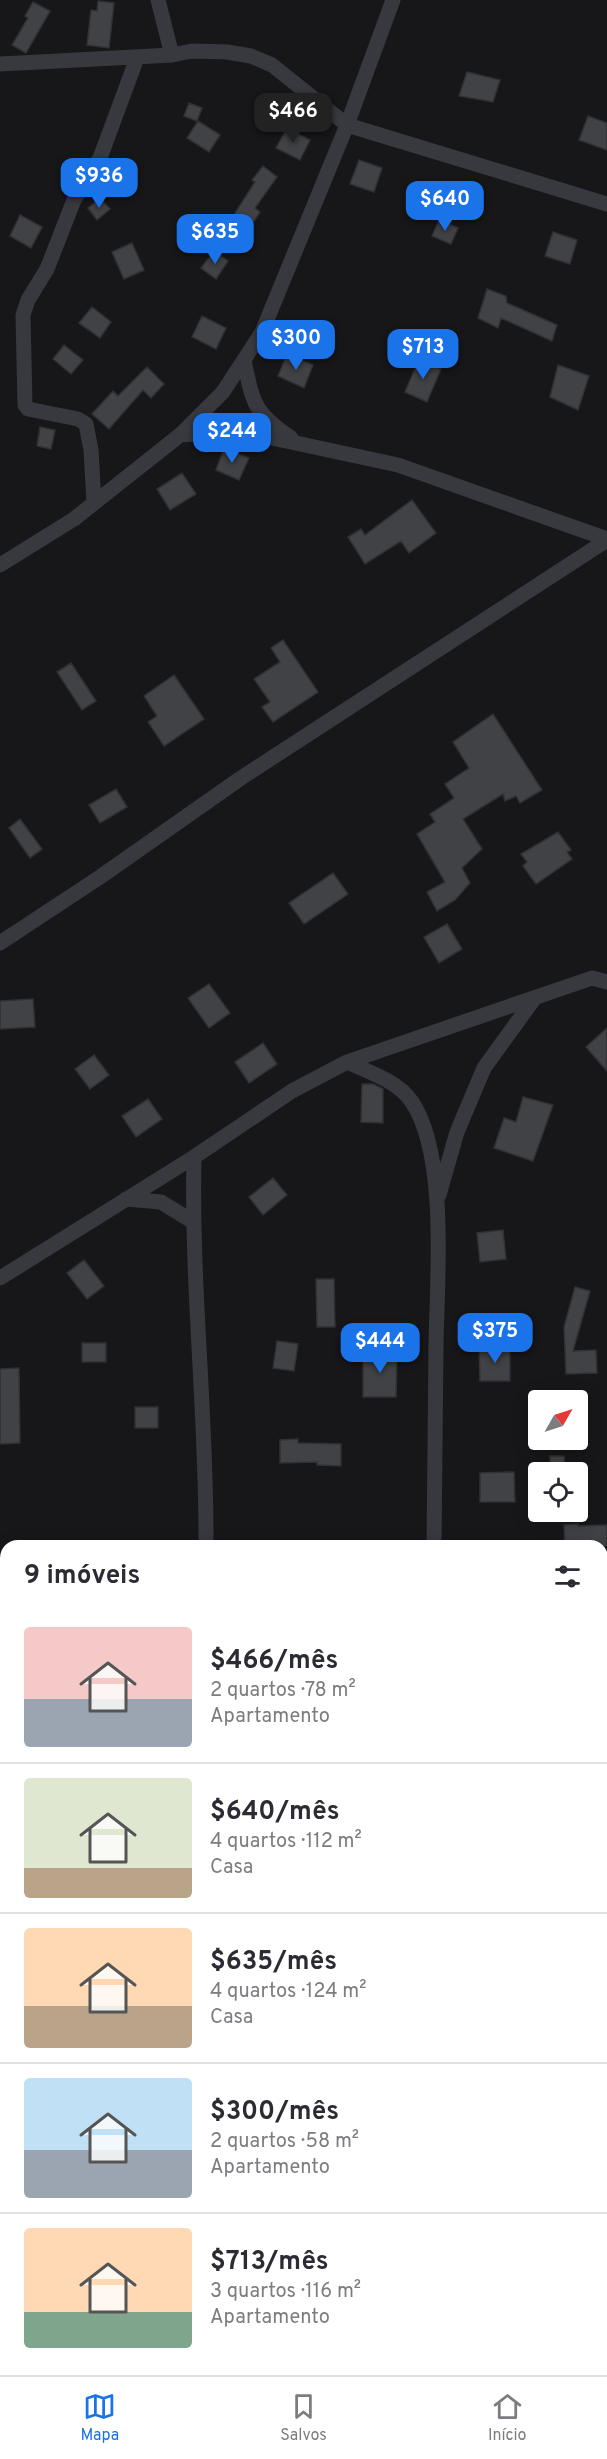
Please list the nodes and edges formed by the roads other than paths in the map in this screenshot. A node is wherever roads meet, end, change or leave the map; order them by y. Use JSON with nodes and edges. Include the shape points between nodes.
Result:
{"nodes":[{"id":1,"x":158,"y":0,"type":"edge"},
{"id":2,"x":393,"y":0,"type":"edge"},
{"id":3,"x":172,"y":56,"type":"junction"},
{"id":4,"x":137,"y":58,"type":"junction"},
{"id":5,"x":1,"y":63,"type":"edge"},
{"id":6,"x":347,"y":125,"type":"junction"},
{"id":7,"x":607,"y":204,"type":"edge"},
{"id":8,"x":244,"y":360,"type":"junction"},
{"id":9,"x":180,"y":435,"type":"junction"},
{"id":10,"x":297,"y":443,"type":"junction"},
{"id":11,"x":94,"y":502,"type":"junction"},
{"id":12,"x":607,"y":540,"type":"edge"},
{"id":13,"x":0,"y":565,"type":"edge"},
{"id":14,"x":0,"y":943,"type":"edge"},
{"id":15,"x":607,"y":982,"type":"edge"},
{"id":16,"x":534,"y":999,"type":"junction"},
{"id":17,"x":347,"y":1062,"type":"junction"},
{"id":18,"x":194,"y":1157,"type":"junction"},
{"id":19,"x":126,"y":1199,"type":"junction"},
{"id":20,"x":438,"y":1201,"type":"junction"},
{"id":21,"x":192,"y":1221,"type":"junction"},
{"id":22,"x":0,"y":1278,"type":"edge"},
{"id":23,"x":206,"y":1540,"type":"edge"},
{"id":24,"x":434,"y":1540,"type":"edge"}],
"edges":[{"from":1,"to":3,"type":"street"},
{"from":2,"to":6,"type":"street"},
{"from":3,"to":4,"type":"street"},
{"from":3,"to":6,"type":"street","via":[[192,51],[251,56],[272,65]]},
{"from":4,"to":5,"type":"street"},
{"from":4,"to":11,"type":"street","via":[[100,158],[75,200],[23,315],[25,405],[28,409],[78,418],[86,424]]},
{"from":6,"to":7,"type":"street"},
{"from":6,"to":8,"type":"street","via":[[262,332]]},
{"from":8,"to":9,"type":"street","via":[[223,392]]},
{"from":8,"to":10,"type":"street","via":[[257,409]]},
{"from":9,"to":10,"type":"street","via":[[240,431]]},
{"from":9,"to":11,"type":"street"},
{"from":10,"to":12,"type":"street","via":[[398,465]]},
{"from":11,"to":13,"type":"street"},
{"from":12,"to":14,"type":"street","via":[[241,778]]},
{"from":15,"to":16,"type":"street","via":[[591,978]]},
{"from":16,"to":17,"type":"street"},
{"from":16,"to":20,"type":"street","via":[[484,1068],[457,1132]]},
{"from":17,"to":18,"type":"street","via":[[292,1091]]},
{"from":17,"to":20,"type":"street","via":[[388,1081],[412,1102],[427,1135]]},
{"from":18,"to":19,"type":"street"},
{"from":18,"to":21,"type":"street"},
{"from":19,"to":21,"type":"street","via":[[161,1202]]},
{"from":19,"to":22,"type":"street"},
{"from":20,"to":24,"type":"street"},
{"from":21,"to":23,"type":"street"}]}
